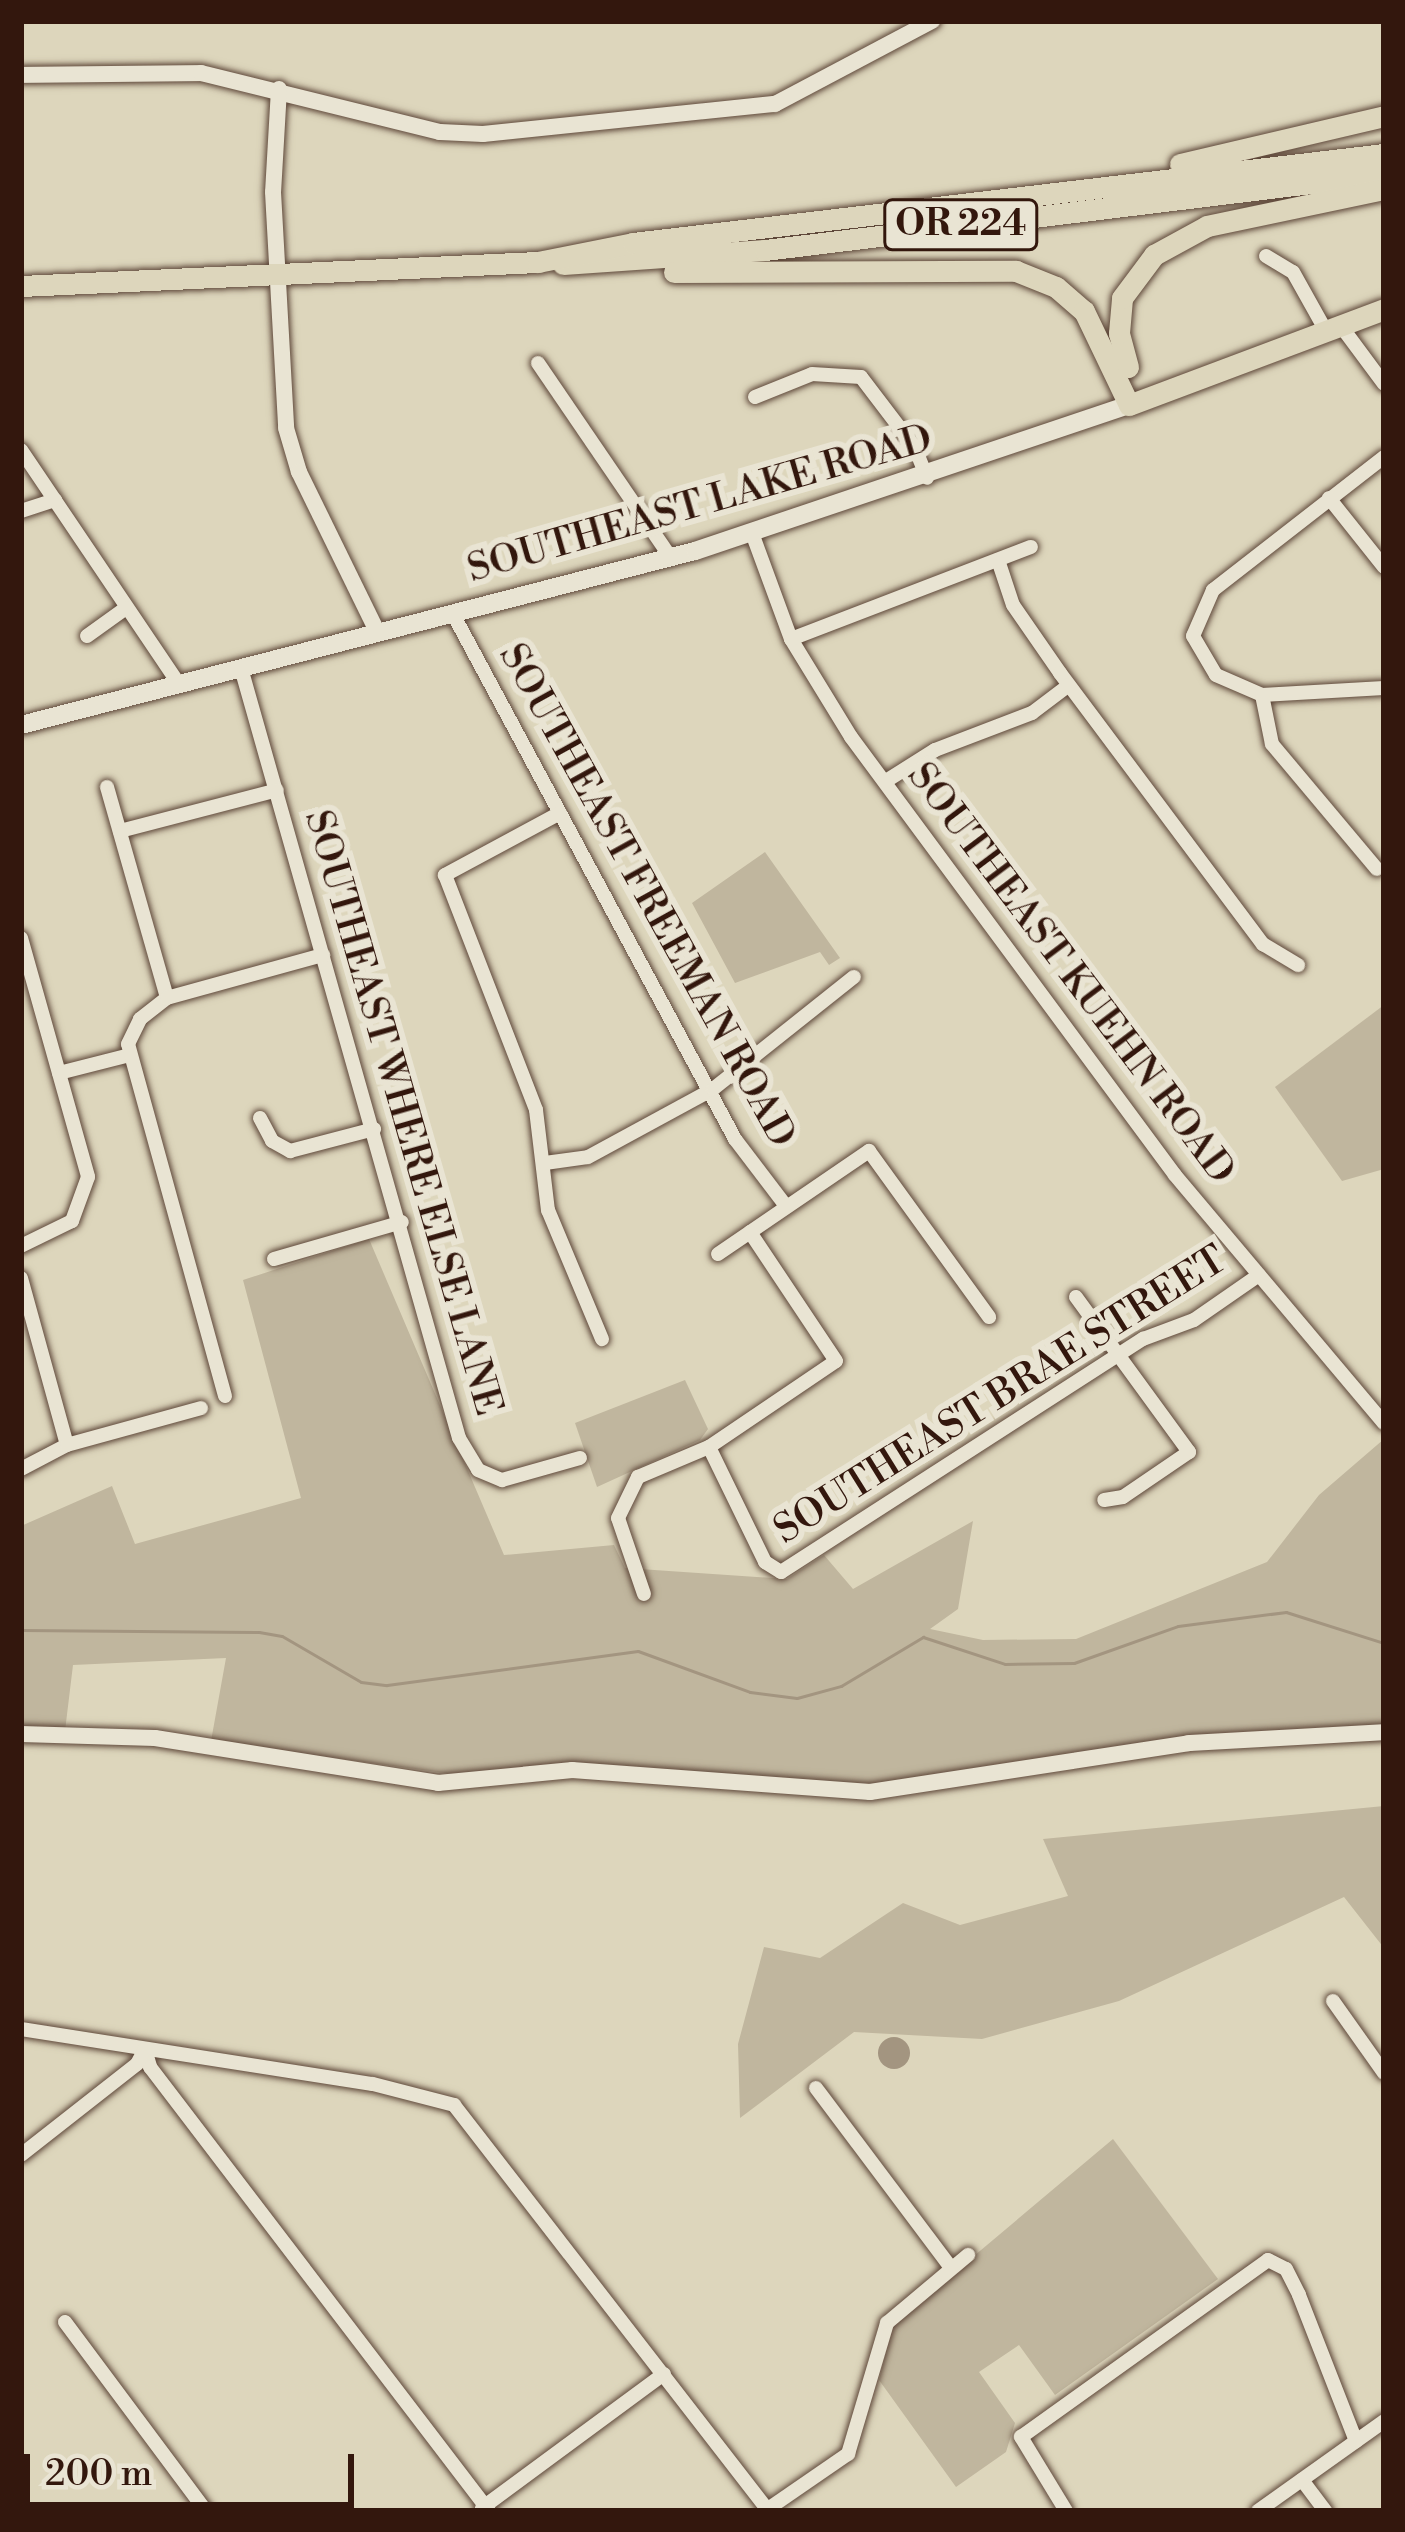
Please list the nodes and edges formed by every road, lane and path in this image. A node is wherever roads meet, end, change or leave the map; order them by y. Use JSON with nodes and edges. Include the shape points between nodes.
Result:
{"nodes":[{"id":1,"x":932,"y":21,"type":"edge"},
{"id":2,"x":21,"y":76,"type":"edge"},
{"id":3,"x":279,"y":89,"type":"junction"},
{"id":4,"x":1384,"y":116,"type":"edge"},
{"id":5,"x":1384,"y":154,"type":"edge"},
{"id":6,"x":1384,"y":174,"type":"edge"},
{"id":7,"x":1384,"y":189,"type":"edge"},
{"id":8,"x":1048,"y":194,"type":"junction"},
{"id":9,"x":1266,"y":256,"type":"dead end"},
{"id":10,"x":538,"y":262,"type":"junction"},
{"id":11,"x":590,"y":267,"type":"junction"},
{"id":12,"x":277,"y":274,"type":"junction"},
{"id":13,"x":21,"y":286,"type":"edge"},
{"id":14,"x":1384,"y":309,"type":"edge"},
{"id":15,"x":1334,"y":328,"type":"junction"},
{"id":16,"x":538,"y":363,"type":"dead end"},
{"id":17,"x":1384,"y":384,"type":"edge"},
{"id":18,"x":755,"y":398,"type":"dead end"},
{"id":19,"x":1135,"y":403,"type":"junction"},
{"id":20,"x":21,"y":450,"type":"edge"},
{"id":21,"x":1384,"y":457,"type":"edge"},
{"id":22,"x":927,"y":478,"type":"junction"},
{"id":23,"x":1329,"y":498,"type":"junction"},
{"id":24,"x":55,"y":500,"type":"junction"},
{"id":25,"x":21,"y":511,"type":"edge"},
{"id":26,"x":752,"y":533,"type":"junction"},
{"id":27,"x":1031,"y":547,"type":"dead end"},
{"id":28,"x":671,"y":558,"type":"junction"},
{"id":29,"x":998,"y":560,"type":"junction"},
{"id":30,"x":1384,"y":567,"type":"edge"},
{"id":31,"x":126,"y":608,"type":"junction"},
{"id":32,"x":453,"y":614,"type":"junction"},
{"id":33,"x":378,"y":633,"type":"junction"},
{"id":34,"x":87,"y":636,"type":"dead end"},
{"id":35,"x":791,"y":639,"type":"junction"},
{"id":36,"x":241,"y":668,"type":"junction"},
{"id":37,"x":179,"y":684,"type":"junction"},
{"id":38,"x":1069,"y":685,"type":"junction"},
{"id":39,"x":1384,"y":688,"type":"edge"},
{"id":40,"x":1262,"y":695,"type":"junction"},
{"id":41,"x":21,"y":724,"type":"edge"},
{"id":42,"x":886,"y":781,"type":"junction"},
{"id":43,"x":107,"y":787,"type":"dead end"},
{"id":44,"x":277,"y":790,"type":"junction"},
{"id":45,"x":560,"y":813,"type":"junction"},
{"id":46,"x":120,"y":831,"type":"junction"},
{"id":47,"x":1377,"y":868,"type":"dead end"},
{"id":48,"x":21,"y":938,"type":"edge"},
{"id":49,"x":323,"y":955,"type":"junction"},
{"id":50,"x":1298,"y":965,"type":"dead end"},
{"id":51,"x":854,"y":977,"type":"dead end"},
{"id":52,"x":167,"y":998,"type":"junction"},
{"id":53,"x":125,"y":1056,"type":"junction"},
{"id":54,"x":59,"y":1073,"type":"junction"},
{"id":55,"x":713,"y":1089,"type":"junction"},
{"id":56,"x":260,"y":1118,"type":"dead end"},
{"id":57,"x":374,"y":1130,"type":"junction"},
{"id":58,"x":545,"y":1163,"type":"junction"},
{"id":59,"x":786,"y":1206,"type":"junction"},
{"id":60,"x":402,"y":1222,"type":"junction"},
{"id":61,"x":750,"y":1232,"type":"junction"},
{"id":62,"x":21,"y":1246,"type":"edge"},
{"id":63,"x":718,"y":1254,"type":"dead end"},
{"id":64,"x":274,"y":1259,"type":"dead end"},
{"id":65,"x":1259,"y":1275,"type":"junction"},
{"id":66,"x":21,"y":1277,"type":"edge"},
{"id":67,"x":1076,"y":1297,"type":"dead end"},
{"id":68,"x":989,"y":1317,"type":"dead end"},
{"id":69,"x":26,"y":1318,"type":"edge"},
{"id":70,"x":602,"y":1339,"type":"dead end"},
{"id":71,"x":1121,"y":1354,"type":"junction"},
{"id":72,"x":225,"y":1396,"type":"dead end"},
{"id":73,"x":201,"y":1408,"type":"dead end"},
{"id":74,"x":1384,"y":1424,"type":"edge"},
{"id":75,"x":67,"y":1445,"type":"junction"},
{"id":76,"x":709,"y":1447,"type":"junction"},
{"id":77,"x":580,"y":1458,"type":"dead end"},
{"id":78,"x":21,"y":1469,"type":"edge"},
{"id":79,"x":1104,"y":1500,"type":"dead end"},
{"id":80,"x":644,"y":1594,"type":"dead end"},
{"id":81,"x":1384,"y":1732,"type":"edge"},
{"id":82,"x":21,"y":1734,"type":"edge"},
{"id":83,"x":1333,"y":2001,"type":"dead end"},
{"id":84,"x":21,"y":2029,"type":"edge"},
{"id":85,"x":145,"y":2049,"type":"junction"},
{"id":86,"x":1384,"y":2073,"type":"edge"},
{"id":87,"x":816,"y":2089,"type":"dead end"},
{"id":88,"x":21,"y":2155,"type":"edge"},
{"id":89,"x":968,"y":2255,"type":"dead end"},
{"id":90,"x":951,"y":2268,"type":"junction"},
{"id":91,"x":64,"y":2322,"type":"dead end"},
{"id":92,"x":664,"y":2374,"type":"junction"},
{"id":93,"x":1384,"y":2421,"type":"edge"},
{"id":94,"x":1356,"y":2441,"type":"junction"},
{"id":95,"x":1302,"y":2480,"type":"junction"},
{"id":96,"x":484,"y":2509,"type":"edge"},
{"id":97,"x":766,"y":2510,"type":"edge"},
{"id":98,"x":206,"y":2511,"type":"edge"},
{"id":99,"x":1066,"y":2511,"type":"edge"},
{"id":100,"x":1258,"y":2511,"type":"edge"},
{"id":101,"x":1325,"y":2511,"type":"edge"}],
"edges":[{"from":1,"to":3,"type":"street","via":[[797,96],[746,110],[452,134]]},
{"from":2,"to":3,"type":"street","via":[[174,70]]},
{"from":3,"to":12,"type":"street","via":[[272,137]]},
{"from":4,"to":8,"type":"main road"},
{"from":5,"to":8,"type":"main road","number":"OR 224"},
{"from":6,"to":11,"type":"main road","number":"OR 224"},
{"from":7,"to":19,"type":"main road","via":[[1224,221],[1154,255],[1130,281],[1118,316]]},
{"from":8,"to":10,"type":"main road","number":"OR 224"},
{"from":9,"to":15,"type":"street","via":[[1293,272]]},
{"from":10,"to":11,"type":"main road","number":"OR 224"},
{"from":10,"to":12,"type":"main road","number":"OR 224"},
{"from":11,"to":19,"type":"main road","via":[[1016,271],[1056,287],[1084,311]]},
{"from":12,"to":13,"type":"main road","number":"OR 224"},
{"from":12,"to":33,"type":"street","via":[[290,443]]},
{"from":14,"to":15,"type":"main road","name":"SOUTHEAST LAKE ROAD"},
{"from":15,"to":17,"type":"street"},
{"from":15,"to":19,"type":"main road","name":"SOUTHEAST LAKE ROAD"},
{"from":16,"to":28,"type":"street"},
{"from":18,"to":22,"type":"street","via":[[828,371],[861,377],[915,448]]},
{"from":19,"to":22,"type":"main road","name":"SOUTHEAST LAKE ROAD"},
{"from":20,"to":24,"type":"street"},
{"from":21,"to":23,"type":"street"},
{"from":22,"to":26,"type":"main road","name":"SOUTHEAST LAKE ROAD"},
{"from":23,"to":30,"type":"street"},
{"from":23,"to":40,"type":"street","via":[[1213,590],[1194,620],[1205,664]]},
{"from":24,"to":25,"type":"street"},
{"from":24,"to":31,"type":"street"},
{"from":26,"to":28,"type":"main road","name":"SOUTHEAST LAKE ROAD"},
{"from":26,"to":35,"type":"street","name":"SOUTHEAST KUEHN ROAD"},
{"from":27,"to":29,"type":"street"},
{"from":28,"to":32,"type":"main road","name":"SOUTHEAST LAKE ROAD"},
{"from":29,"to":35,"type":"street"},
{"from":29,"to":38,"type":"street","via":[[1013,605]]},
{"from":31,"to":34,"type":"street"},
{"from":31,"to":37,"type":"street"},
{"from":32,"to":33,"type":"main road","name":"SOUTHEAST LAKE ROAD"},
{"from":32,"to":45,"type":"street","name":"SOUTHEAST FREEMAN ROAD"},
{"from":33,"to":36,"type":"main road","name":"SOUTHEAST LAKE ROAD"},
{"from":35,"to":42,"type":"street","name":"SOUTHEAST KUEHN ROAD"},
{"from":36,"to":37,"type":"main road","name":"SOUTHEAST LAKE ROAD"},
{"from":36,"to":44,"type":"street","name":"SOUTHEAST WHERE ELSE LANE"},
{"from":37,"to":41,"type":"main road","name":"SOUTHEAST LAKE ROAD"},
{"from":38,"to":42,"type":"street","via":[[1032,713],[934,750]]},
{"from":38,"to":50,"type":"street","via":[[1263,944]]},
{"from":39,"to":40,"type":"street"},
{"from":40,"to":47,"type":"street","via":[[1272,744]]},
{"from":42,"to":65,"type":"street","name":"SOUTHEAST KUEHN ROAD","via":[[1175,1175]]},
{"from":43,"to":46,"type":"street"},
{"from":44,"to":46,"type":"street"},
{"from":44,"to":49,"type":"street","name":"SOUTHEAST WHERE ELSE LANE"},
{"from":45,"to":55,"type":"street","name":"SOUTHEAST FREEMAN ROAD"},
{"from":45,"to":58,"type":"street","via":[[445,875],[536,1110]]},
{"from":46,"to":52,"type":"street"},
{"from":48,"to":54,"type":"street"},
{"from":49,"to":52,"type":"street"},
{"from":49,"to":57,"type":"street","name":"SOUTHEAST WHERE ELSE LANE"},
{"from":51,"to":55,"type":"street"},
{"from":52,"to":53,"type":"street","via":[[140,1019]]},
{"from":53,"to":54,"type":"street"},
{"from":53,"to":72,"type":"street"},
{"from":54,"to":62,"type":"street","via":[[86,1162],[86,1192],[60,1232]]},
{"from":55,"to":58,"type":"street","via":[[587,1157]]},
{"from":55,"to":59,"type":"street","name":"SOUTHEAST FREEMAN ROAD","via":[[743,1154]]},
{"from":56,"to":57,"type":"street","via":[[272,1141],[290,1151]]},
{"from":57,"to":60,"type":"street","name":"SOUTHEAST WHERE ELSE LANE"},
{"from":58,"to":70,"type":"street","via":[[548,1210]]},
{"from":59,"to":61,"type":"street"},
{"from":59,"to":68,"type":"street","via":[[869,1151]]},
{"from":60,"to":64,"type":"street"},
{"from":60,"to":77,"type":"street","name":"SOUTHEAST WHERE ELSE LANE","via":[[459,1438],[478,1470],[518,1479]]},
{"from":61,"to":63,"type":"street"},
{"from":61,"to":76,"type":"street","via":[[836,1361]]},
{"from":65,"to":71,"type":"street","name":"SOUTHEAST BRAE STREET","via":[[1194,1321]]},
{"from":65,"to":74,"type":"street","name":"SOUTHEAST KUEHN ROAD"},
{"from":66,"to":69,"type":"street"},
{"from":67,"to":71,"type":"street"},
{"from":69,"to":75,"type":"street"},
{"from":71,"to":76,"type":"street","name":"SOUTHEAST BRAE STREET","via":[[781,1572],[765,1562]]},
{"from":71,"to":79,"type":"street","via":[[1189,1452],[1124,1497]]},
{"from":73,"to":75,"type":"street"},
{"from":75,"to":78,"type":"street"},
{"from":76,"to":80,"type":"street","via":[[653,1466],[626,1493],[620,1528]]},
{"from":81,"to":82,"type":"street","via":[[1189,1743],[870,1792],[572,1770],[438,1783],[155,1738]]},
{"from":83,"to":86,"type":"street"},
{"from":84,"to":85,"type":"street"},
{"from":85,"to":88,"type":"street","via":[[137,2064]]},
{"from":85,"to":92,"type":"street","via":[[373,2084],[454,2105]]},
{"from":85,"to":96,"type":"street","via":[[150,2067]]},
{"from":87,"to":90,"type":"street"},
{"from":89,"to":90,"type":"street"},
{"from":90,"to":97,"type":"street","via":[[887,2323],[848,2454]]},
{"from":91,"to":98,"type":"street"},
{"from":92,"to":96,"type":"street"},
{"from":92,"to":97,"type":"street"},
{"from":93,"to":94,"type":"street"},
{"from":94,"to":95,"type":"street"},
{"from":94,"to":99,"type":"street","via":[[1299,2295],[1276,2259],[1027,2430],[1021,2449]]},
{"from":95,"to":100,"type":"street"},
{"from":95,"to":101,"type":"street"}]}
